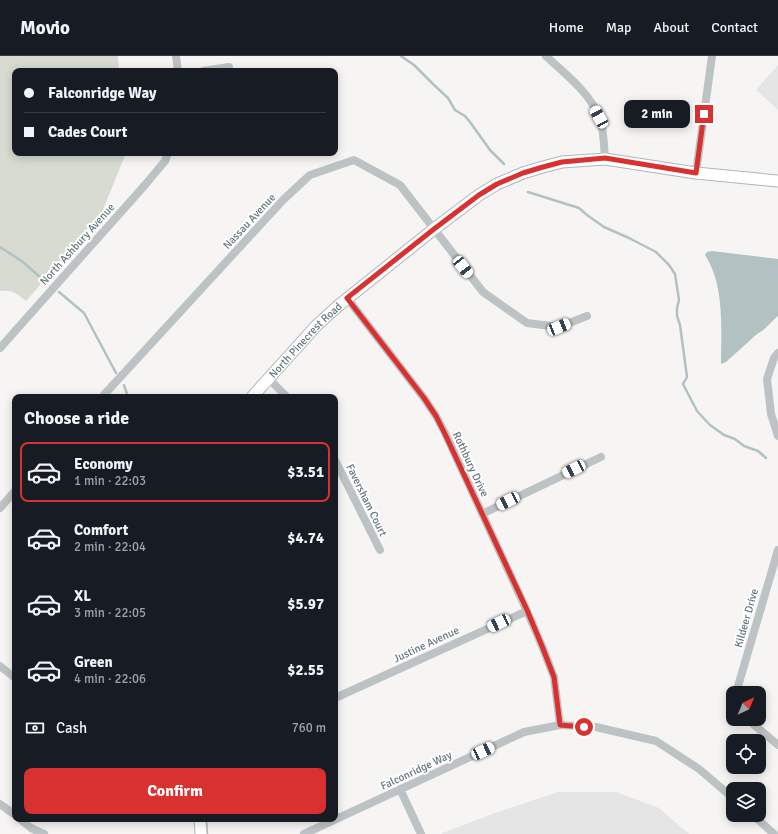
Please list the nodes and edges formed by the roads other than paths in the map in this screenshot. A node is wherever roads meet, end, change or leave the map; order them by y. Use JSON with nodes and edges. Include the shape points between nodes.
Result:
{"nodes":[{"id":1,"x":176,"y":56,"type":"edge"},
{"id":2,"x":546,"y":56,"type":"edge"},
{"id":3,"x":712,"y":56,"type":"edge"},
{"id":4,"x":229,"y":67,"type":"dead end"},
{"id":5,"x":178,"y":68,"type":"edge"},
{"id":6,"x":222,"y":68,"type":"edge"},
{"id":7,"x":167,"y":156,"type":"edge"},
{"id":8,"x":605,"y":158,"type":"junction"},
{"id":9,"x":696,"y":173,"type":"junction"},
{"id":10,"x":778,"y":181,"type":"edge"},
{"id":11,"x":434,"y":229,"type":"junction"},
{"id":12,"x":347,"y":298,"type":"junction"},
{"id":13,"x":587,"y":316,"type":"dead end"},
{"id":14,"x":0,"y":348,"type":"edge"},
{"id":15,"x":778,"y":353,"type":"edge"},
{"id":16,"x":268,"y":379,"type":"junction"},
{"id":17,"x":105,"y":394,"type":"edge"},
{"id":18,"x":255,"y":394,"type":"edge"},
{"id":19,"x":284,"y":394,"type":"edge"},
{"id":20,"x":778,"y":436,"type":"edge"},
{"id":21,"x":601,"y":457,"type":"dead end"},
{"id":22,"x":338,"y":466,"type":"edge"},
{"id":23,"x":12,"y":494,"type":"edge"},
{"id":24,"x":0,"y":508,"type":"edge"},
{"id":25,"x":482,"y":514,"type":"junction"},
{"id":26,"x":380,"y":550,"type":"dead end"},
{"id":27,"x":778,"y":550,"type":"edge"},
{"id":28,"x":527,"y":610,"type":"junction"},
{"id":29,"x":0,"y":666,"type":"edge"},
{"id":30,"x":12,"y":676,"type":"edge"},
{"id":31,"x":738,"y":686,"type":"edge"},
{"id":32,"x":338,"y":697,"type":"edge"},
{"id":33,"x":560,"y":725,"type":"junction"},
{"id":34,"x":756,"y":726,"type":"edge"},
{"id":35,"x":778,"y":745,"type":"edge"},
{"id":36,"x":400,"y":789,"type":"junction"},
{"id":37,"x":726,"y":792,"type":"edge"},
{"id":38,"x":2,"y":806,"type":"edge"},
{"id":39,"x":12,"y":813,"type":"edge"},
{"id":40,"x":0,"y":815,"type":"edge"},
{"id":41,"x":338,"y":818,"type":"edge"},
{"id":42,"x":24,"y":822,"type":"edge"},
{"id":43,"x":200,"y":822,"type":"edge"},
{"id":44,"x":330,"y":822,"type":"edge"},
{"id":45,"x":760,"y":822,"type":"edge"},
{"id":46,"x":44,"y":834,"type":"edge"},
{"id":47,"x":201,"y":834,"type":"edge"},
{"id":48,"x":304,"y":834,"type":"edge"},
{"id":49,"x":421,"y":834,"type":"edge"},
{"id":50,"x":774,"y":834,"type":"edge"}],
"edges":[{"from":1,"to":5,"type":"street"},
{"from":2,"to":8,"type":"street","via":[[590,100],[599,117]]},
{"from":3,"to":9,"type":"street"},
{"from":4,"to":6,"type":"street"},
{"from":7,"to":14,"type":"street","name":"North Ashbury Avenue","via":[[145,185]]},
{"from":8,"to":9,"type":"street","name":"North Pinecrest Road"},
{"from":8,"to":11,"type":"street","name":"North Pinecrest Road","via":[[562,162],[523,173],[479,195]]},
{"from":9,"to":10,"type":"street","name":"North Pinecrest Road"},
{"from":11,"to":12,"type":"street","name":"North Pinecrest Road"},
{"from":11,"to":13,"type":"street","name":"Nassau Avenue","via":[[483,292],[527,323],[559,327]]},
{"from":11,"to":17,"type":"street","name":"Nassau Avenue","via":[[400,185],[354,160],[310,175],[283,200]]},
{"from":12,"to":16,"type":"street","name":"North Pinecrest Road","via":[[317,325]]},
{"from":12,"to":25,"type":"street","name":"Rothbury Drive","via":[[436,416]]},
{"from":15,"to":20,"type":"street","via":[[767,379],[771,414]]},
{"from":16,"to":18,"type":"street","name":"North Pinecrest Road"},
{"from":16,"to":19,"type":"street"},
{"from":21,"to":25,"type":"street"},
{"from":22,"to":26,"type":"street","name":"Faversham Court"},
{"from":23,"to":24,"type":"street"},
{"from":25,"to":28,"type":"street","name":"Rothbury Drive"},
{"from":27,"to":31,"type":"street","name":"Kildeer Drive"},
{"from":28,"to":32,"type":"street","name":"Justine Avenue"},
{"from":28,"to":33,"type":"street","name":"Rothbury Drive","via":[[554,677]]},
{"from":29,"to":30,"type":"street"},
{"from":33,"to":36,"type":"street","name":"Falconridge Way","via":[[524,732]]},
{"from":33,"to":37,"type":"street","name":"Falconridge Way","via":[[596,727],[656,742],[699,769]]},
{"from":34,"to":35,"type":"street"},
{"from":36,"to":41,"type":"street","name":"Falconridge Way"},
{"from":36,"to":49,"type":"street"},
{"from":38,"to":39,"type":"street"},
{"from":38,"to":40,"type":"street"},
{"from":42,"to":46,"type":"street"},
{"from":43,"to":47,"type":"street"},
{"from":44,"to":48,"type":"street","name":"Falconridge Way"},
{"from":45,"to":50,"type":"street"}]}
